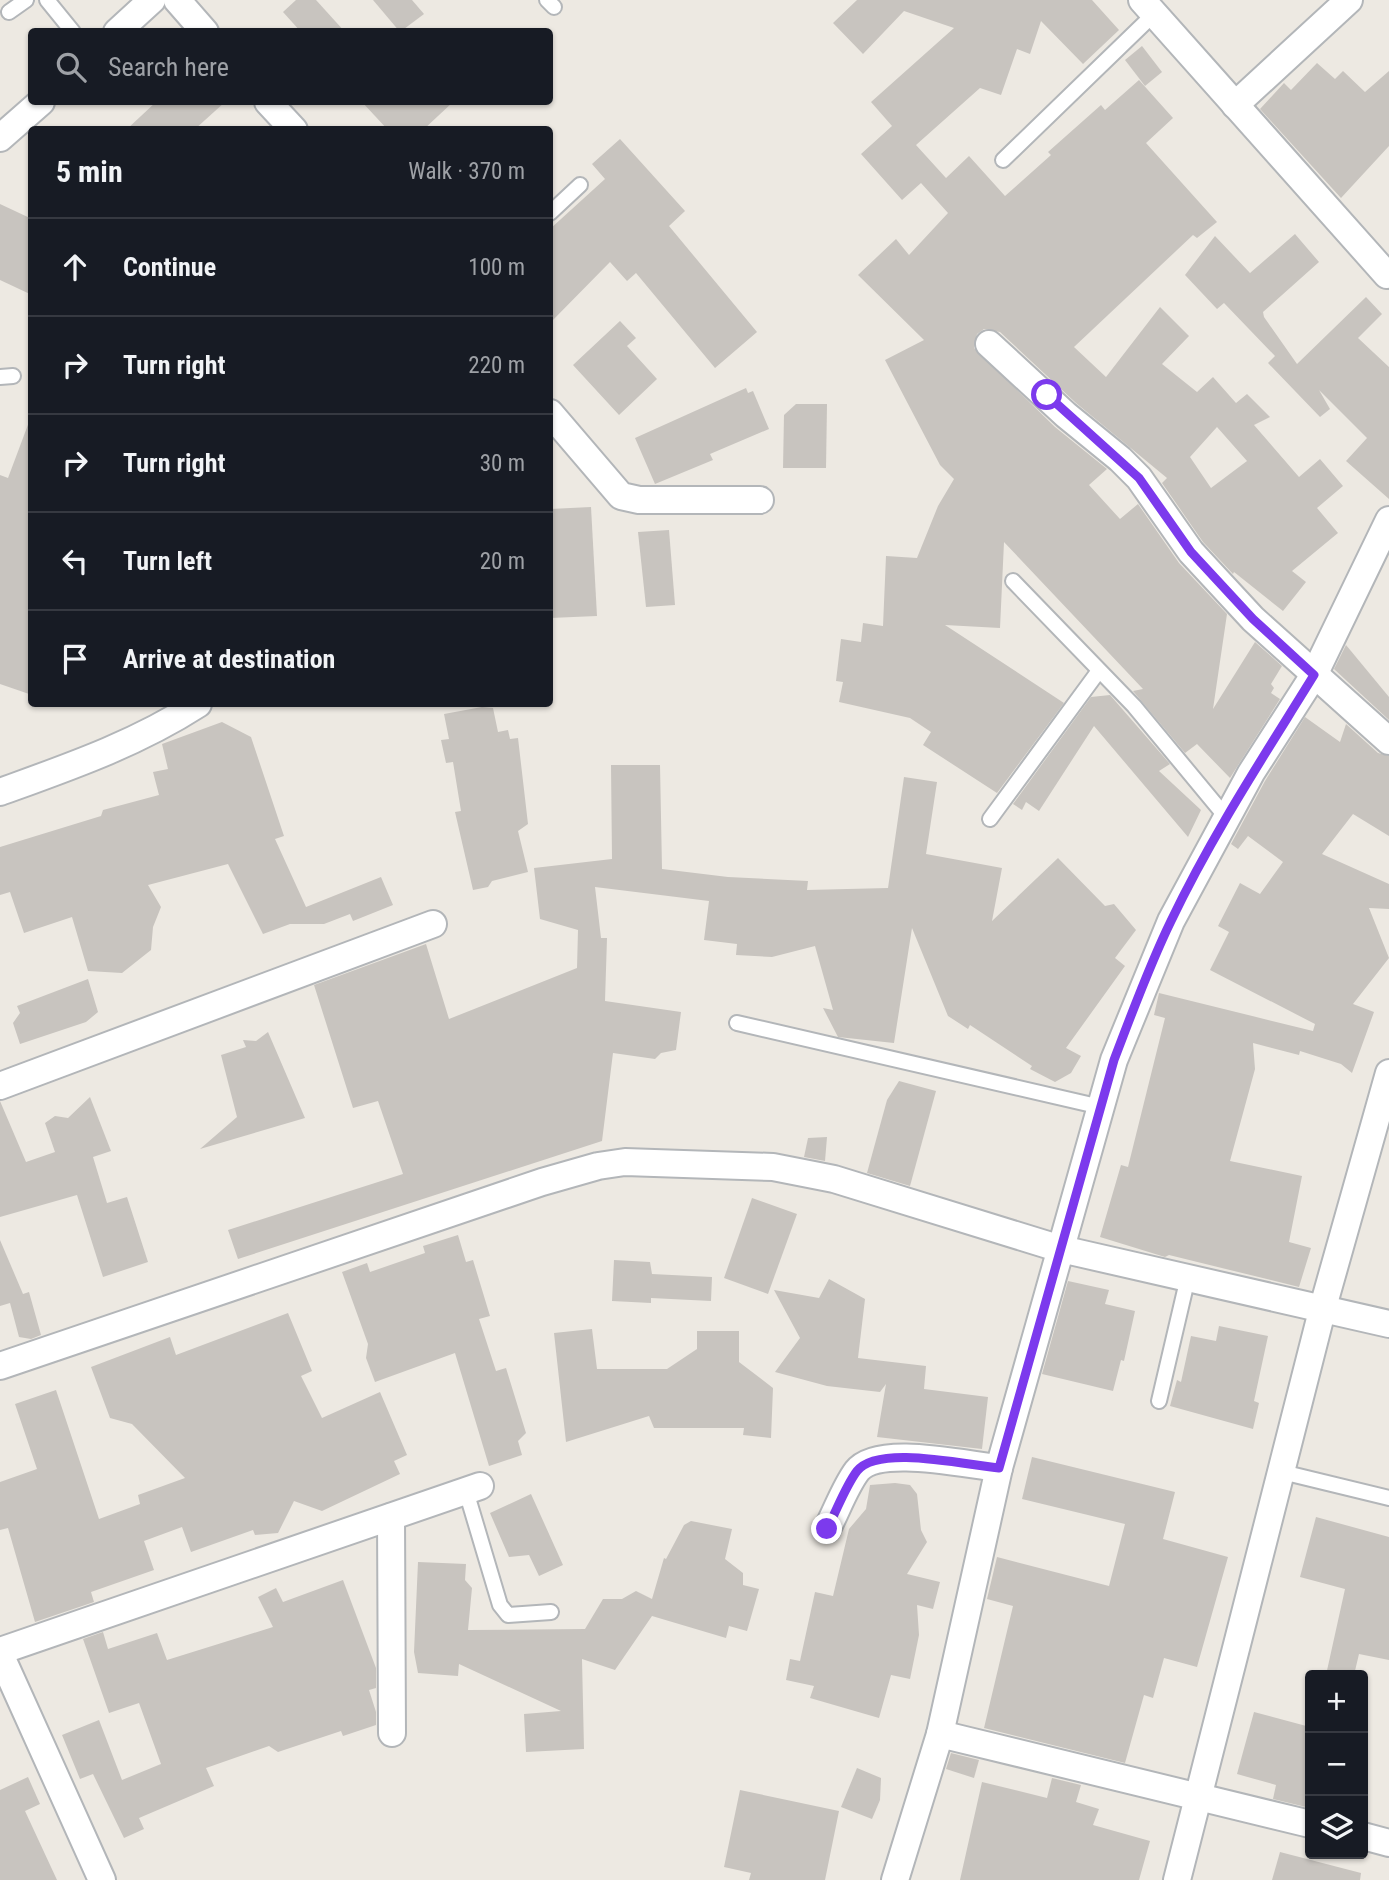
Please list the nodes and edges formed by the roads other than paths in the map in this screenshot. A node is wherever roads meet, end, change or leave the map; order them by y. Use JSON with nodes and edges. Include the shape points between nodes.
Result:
{"nodes":[{"id":1,"x":26,"y":0,"type":"edge"},
{"id":2,"x":47,"y":0,"type":"edge"},
{"id":3,"x":152,"y":0,"type":"edge"},
{"id":4,"x":177,"y":0,"type":"edge"},
{"id":5,"x":1349,"y":0,"type":"edge"},
{"id":6,"x":1148,"y":7,"type":"edge"},
{"id":7,"x":9,"y":12,"type":"dead end"},
{"id":8,"x":70,"y":28,"type":"edge"},
{"id":9,"x":121,"y":28,"type":"edge"},
{"id":10,"x":202,"y":28,"type":"edge"},
{"id":11,"x":1235,"y":104,"type":"junction"},
{"id":12,"x":37,"y":105,"type":"edge"},
{"id":13,"x":271,"y":105,"type":"edge"},
{"id":14,"x":289,"y":126,"type":"edge"},
{"id":15,"x":0,"y":138,"type":"edge"},
{"id":16,"x":1003,"y":159,"type":"dead end"},
{"id":17,"x":580,"y":185,"type":"dead end"},
{"id":18,"x":553,"y":210,"type":"edge"},
{"id":19,"x":1387,"y":275,"type":"dead end"},
{"id":20,"x":989,"y":344,"type":"dead end"},
{"id":21,"x":553,"y":417,"type":"edge"},
{"id":22,"x":760,"y":500,"type":"dead end"},
{"id":23,"x":1389,"y":520,"type":"edge"},
{"id":24,"x":1013,"y":581,"type":"dead end"},
{"id":25,"x":1098,"y":672,"type":"junction"},
{"id":26,"x":1314,"y":675,"type":"junction"},
{"id":27,"x":193,"y":707,"type":"edge"},
{"id":28,"x":1389,"y":741,"type":"edge"},
{"id":29,"x":0,"y":792,"type":"edge"},
{"id":30,"x":1226,"y":817,"type":"junction"},
{"id":31,"x":990,"y":819,"type":"dead end"},
{"id":32,"x":433,"y":924,"type":"dead end"},
{"id":33,"x":737,"y":1023,"type":"dead end"},
{"id":34,"x":1389,"y":1073,"type":"edge"},
{"id":35,"x":0,"y":1086,"type":"edge"},
{"id":36,"x":1101,"y":1107,"type":"junction"},
{"id":37,"x":1061,"y":1249,"type":"junction"},
{"id":38,"x":1188,"y":1277,"type":"junction"},
{"id":39,"x":1323,"y":1307,"type":"junction"},
{"id":40,"x":1389,"y":1324,"type":"edge"},
{"id":41,"x":0,"y":1366,"type":"edge"},
{"id":42,"x":1159,"y":1401,"type":"dead end"},
{"id":43,"x":999,"y":1468,"type":"junction"},
{"id":44,"x":1282,"y":1472,"type":"junction"},
{"id":45,"x":473,"y":1489,"type":"joint"},
{"id":46,"x":1389,"y":1498,"type":"edge"},
{"id":47,"x":391,"y":1517,"type":"junction"},
{"id":48,"x":827,"y":1529,"type":"dead end"},
{"id":49,"x":551,"y":1612,"type":"dead end"},
{"id":50,"x":0,"y":1653,"type":"edge"},
{"id":51,"x":392,"y":1733,"type":"dead end"},
{"id":52,"x":940,"y":1734,"type":"junction"},
{"id":53,"x":1200,"y":1796,"type":"junction"},
{"id":54,"x":1305,"y":1823,"type":"edge"},
{"id":55,"x":1368,"y":1837,"type":"edge"},
{"id":56,"x":1389,"y":1843,"type":"edge"},
{"id":57,"x":102,"y":1880,"type":"edge"},
{"id":58,"x":895,"y":1880,"type":"edge"},
{"id":59,"x":1177,"y":1880,"type":"edge"}],
"edges":[{"from":1,"to":7,"type":"lane"},
{"from":2,"to":8,"type":"lane"},
{"from":3,"to":9,"type":"street"},
{"from":4,"to":10,"type":"street"},
{"from":5,"to":11,"type":"street"},
{"from":6,"to":11,"type":"street"},
{"from":6,"to":16,"type":"lane"},
{"from":11,"to":19,"type":"street"},
{"from":12,"to":15,"type":"street"},
{"from":13,"to":14,"type":"street"},
{"from":17,"to":18,"type":"lane"},
{"from":20,"to":26,"type":"street","via":[[1121,459],[1191,552],[1253,619]]},
{"from":21,"to":22,"type":"street","via":[[621,496]]},
{"from":23,"to":26,"type":"street"},
{"from":24,"to":25,"type":"lane"},
{"from":25,"to":30,"type":"lane","via":[[1134,706]]},
{"from":25,"to":31,"type":"lane"},
{"from":26,"to":28,"type":"street"},
{"from":26,"to":30,"type":"street"},
{"from":27,"to":29,"type":"street","via":[[118,748]]},
{"from":30,"to":36,"type":"street","via":[[1171,920],[1114,1060]]},
{"from":32,"to":35,"type":"street"},
{"from":33,"to":36,"type":"lane"},
{"from":34,"to":39,"type":"street"},
{"from":36,"to":37,"type":"street"},
{"from":37,"to":38,"type":"street"},
{"from":37,"to":41,"type":"street","via":[[834,1179],[773,1167],[625,1162],[542,1182]]},
{"from":37,"to":43,"type":"street"},
{"from":38,"to":39,"type":"street"},
{"from":38,"to":42,"type":"lane"},
{"from":39,"to":40,"type":"street"},
{"from":39,"to":44,"type":"street"},
{"from":43,"to":48,"type":"street","via":[[889,1456],[870,1460],[858,1471]]},
{"from":43,"to":52,"type":"street"},
{"from":44,"to":46,"type":"lane"},
{"from":44,"to":53,"type":"street"},
{"from":45,"to":47,"type":"street"},
{"from":45,"to":49,"type":"lane","via":[[500,1605],[508,1615]]},
{"from":47,"to":50,"type":"street"},
{"from":47,"to":51,"type":"street"},
{"from":50,"to":57,"type":"street"},
{"from":52,"to":53,"type":"street"},
{"from":52,"to":58,"type":"street"},
{"from":53,"to":54,"type":"street"},
{"from":53,"to":59,"type":"street"},
{"from":55,"to":56,"type":"street"}]}
